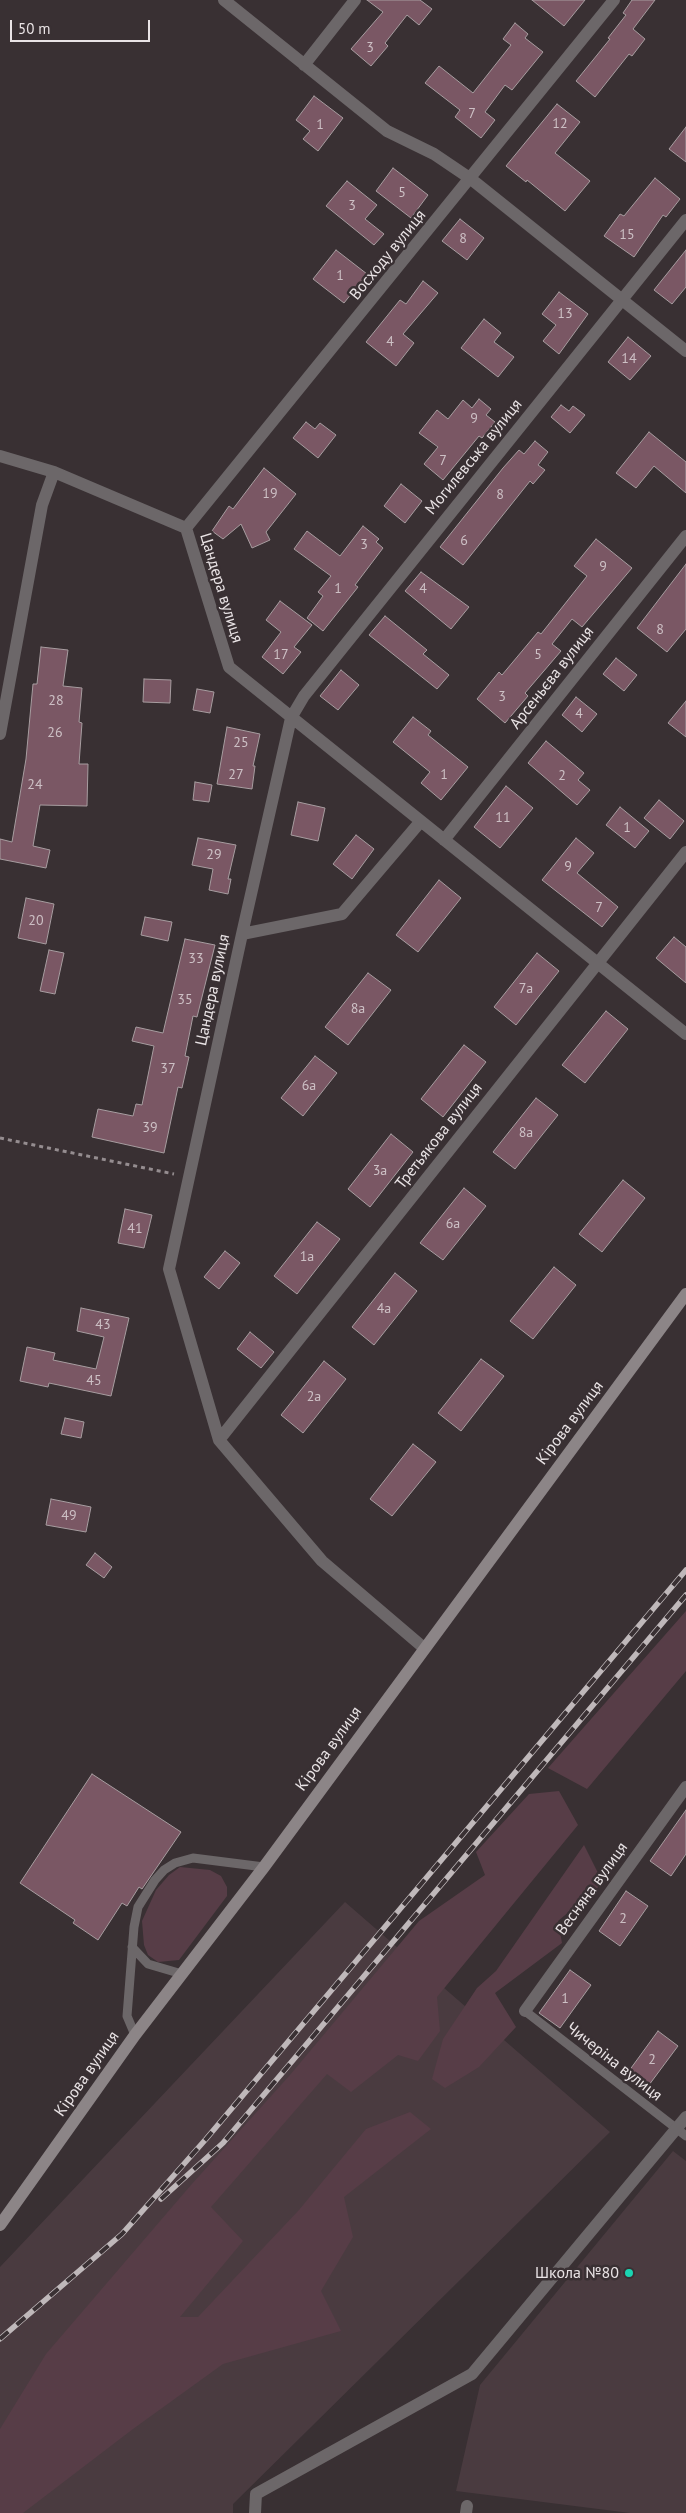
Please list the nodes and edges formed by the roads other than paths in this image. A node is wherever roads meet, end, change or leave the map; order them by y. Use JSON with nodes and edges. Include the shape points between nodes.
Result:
{"nodes":[{"id":1,"x":224,"y":0,"type":"edge"},
{"id":2,"x":344,"y":0,"type":"edge"},
{"id":3,"x":355,"y":0,"type":"edge"},
{"id":4,"x":614,"y":0,"type":"edge"},
{"id":5,"x":336,"y":24,"type":"junction"},
{"id":6,"x":304,"y":65,"type":"junction"},
{"id":7,"x":471,"y":179,"type":"junction"},
{"id":8,"x":686,"y":220,"type":"edge"},
{"id":9,"x":622,"y":300,"type":"junction"},
{"id":10,"x":686,"y":351,"type":"edge"},
{"id":11,"x":0,"y":456,"type":"edge"},
{"id":12,"x":54,"y":472,"type":"junction"},
{"id":13,"x":186,"y":528,"type":"junction"},
{"id":14,"x":686,"y":536,"type":"edge"},
{"id":15,"x":291,"y":718,"type":"junction"},
{"id":16,"x":0,"y":734,"type":"edge"},
{"id":17,"x":421,"y":821,"type":"junction"},
{"id":18,"x":444,"y":840,"type":"junction"},
{"id":19,"x":686,"y":852,"type":"edge"},
{"id":20,"x":242,"y":934,"type":"junction"},
{"id":21,"x":596,"y":964,"type":"junction"},
{"id":22,"x":686,"y":1034,"type":"edge"},
{"id":23,"x":686,"y":1294,"type":"edge"},
{"id":24,"x":219,"y":1440,"type":"junction"},
{"id":25,"x":424,"y":1648,"type":"junction"},
{"id":26,"x":686,"y":1787,"type":"edge"},
{"id":27,"x":264,"y":1867,"type":"junction"},
{"id":28,"x":132,"y":1947,"type":"junction"},
{"id":29,"x":182,"y":1974,"type":"junction"},
{"id":30,"x":525,"y":2011,"type":"joint"},
{"id":31,"x":135,"y":2035,"type":"junction"},
{"id":32,"x":686,"y":2117,"type":"edge"},
{"id":33,"x":682,"y":2132,"type":"edge"},
{"id":34,"x":0,"y":2225,"type":"edge"},
{"id":35,"x":255,"y":2513,"type":"edge"}],
"edges":[{"from":1,"to":6,"type":"street"},
{"from":2,"to":5,"type":"street"},
{"from":3,"to":5,"type":"street"},
{"from":4,"to":7,"type":"street","name":"Восходу вулиця"},
{"from":5,"to":6,"type":"street"},
{"from":6,"to":7,"type":"street","via":[[386,131],[434,154]]},
{"from":7,"to":9,"type":"street"},
{"from":7,"to":13,"type":"street","name":"Восходу вулиця"},
{"from":8,"to":9,"type":"street","name":"Могилевська вулиця"},
{"from":9,"to":10,"type":"street"},
{"from":9,"to":15,"type":"street","name":"Могилевська вулиця","via":[[304,696]]},
{"from":11,"to":12,"type":"street"},
{"from":12,"to":13,"type":"street"},
{"from":12,"to":16,"type":"street","via":[[42,505]]},
{"from":13,"to":15,"type":"street","name":"Цандера вулиця","via":[[229,667]]},
{"from":14,"to":18,"type":"street","name":"Арсеньєва вулиця"},
{"from":15,"to":17,"type":"street","name":"Цандера вулиця"},
{"from":15,"to":20,"type":"street","name":"Цандера вулиця"},
{"from":17,"to":18,"type":"street","name":"Цандера вулиця"},
{"from":17,"to":20,"type":"street","via":[[342,914]]},
{"from":18,"to":21,"type":"street","name":"Цандера вулиця"},
{"from":19,"to":21,"type":"street","name":"Третьякова вулиця"},
{"from":20,"to":24,"type":"street","name":"Цандера вулиця","via":[[170,1270]]},
{"from":21,"to":22,"type":"street","name":"Цандера вулиця"},
{"from":21,"to":24,"type":"street","name":"Третьякова вулиця"},
{"from":23,"to":25,"type":"main road","name":"Кірова вулиця"},
{"from":24,"to":25,"type":"street","via":[[322,1561]]},
{"from":25,"to":27,"type":"main road","name":"Кірова вулиця"},
{"from":26,"to":30,"type":"street","name":"Весняна вулиця"},
{"from":27,"to":28,"type":"lane","via":[[193,1858],[175,1863],[155,1880],[138,1907]]},
{"from":27,"to":29,"type":"main road","name":"Кірова вулиця"},
{"from":28,"to":29,"type":"lane","via":[[148,1964]]},
{"from":28,"to":31,"type":"lane","via":[[127,2016]]},
{"from":29,"to":31,"type":"main road","name":"Кірова вулиця"},
{"from":30,"to":33,"type":"lane","name":"Чичеріна вулиця"},
{"from":31,"to":34,"type":"main road","name":"Кірова вулиця"},
{"from":32,"to":33,"type":"street"},
{"from":33,"to":35,"type":"street","via":[[472,2374],[256,2494]]}]}
